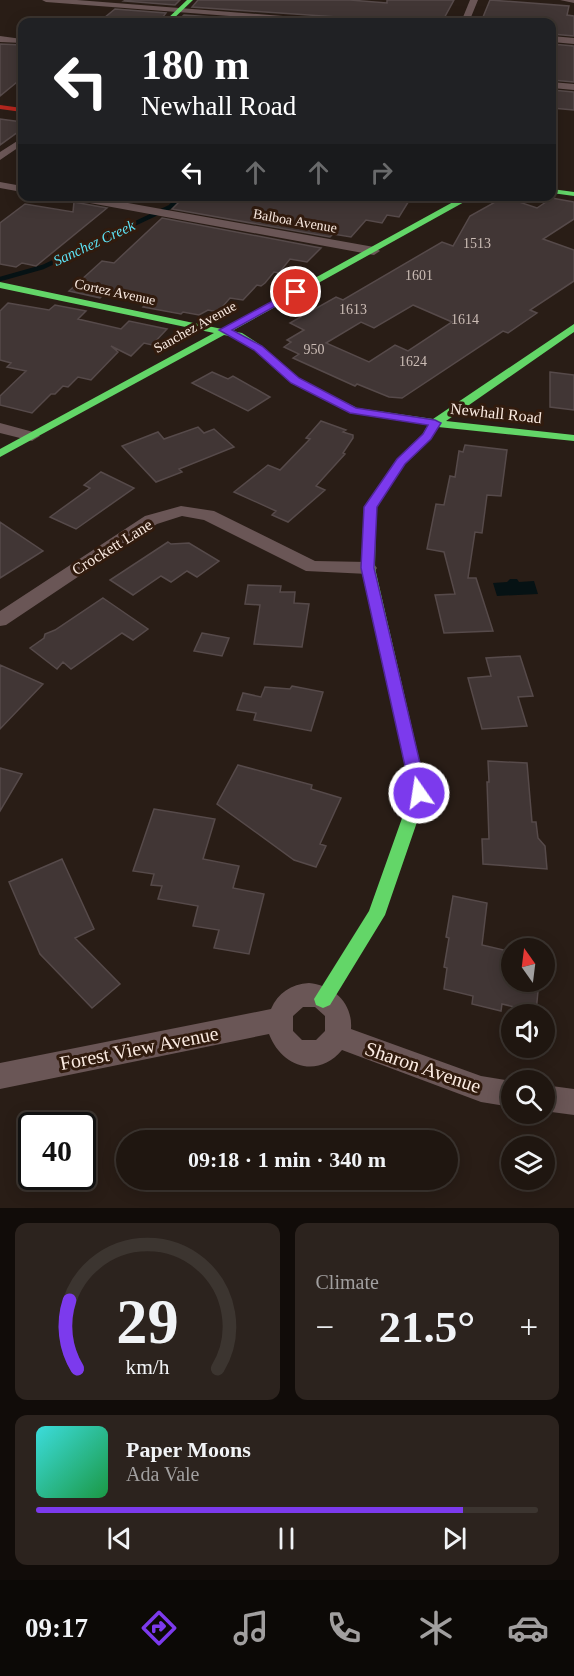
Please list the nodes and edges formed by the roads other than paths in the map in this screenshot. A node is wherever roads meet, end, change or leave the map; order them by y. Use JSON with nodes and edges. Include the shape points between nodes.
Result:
{"nodes":[{"id":1,"x":46,"y":0,"type":"edge"},
{"id":2,"x":190,"y":0,"type":"edge"},
{"id":3,"x":474,"y":0,"type":"edge"},
{"id":4,"x":564,"y":0,"type":"edge"},
{"id":5,"x":574,"y":1,"type":"edge"},
{"id":6,"x":179,"y":10,"type":"junction"},
{"id":7,"x":171,"y":18,"type":"edge"},
{"id":8,"x":283,"y":18,"type":"edge"},
{"id":9,"x":467,"y":18,"type":"edge"},
{"id":10,"x":0,"y":39,"type":"edge"},
{"id":11,"x":556,"y":39,"type":"edge"},
{"id":12,"x":18,"y":41,"type":"edge"},
{"id":13,"x":574,"y":41,"type":"edge"},
{"id":14,"x":556,"y":85,"type":"edge"},
{"id":15,"x":574,"y":87,"type":"edge"},
{"id":16,"x":0,"y":106,"type":"edge"},
{"id":17,"x":18,"y":109,"type":"edge"},
{"id":18,"x":18,"y":144,"type":"edge"},
{"id":19,"x":0,"y":157,"type":"edge"},
{"id":20,"x":0,"y":185,"type":"edge"},
{"id":21,"x":18,"y":188,"type":"edge"},
{"id":22,"x":556,"y":192,"type":"edge"},
{"id":23,"x":574,"y":194,"type":"edge"},
{"id":24,"x":97,"y":201,"type":"edge"},
{"id":25,"x":462,"y":201,"type":"edge"},
{"id":26,"x":374,"y":251,"type":"junction"},
{"id":27,"x":1,"y":286,"type":"edge"},
{"id":28,"x":574,"y":327,"type":"edge"},
{"id":29,"x":224,"y":330,"type":"junction"},
{"id":30,"x":435,"y":423,"type":"junction"},
{"id":31,"x":0,"y":428,"type":"edge"},
{"id":32,"x":32,"y":436,"type":"junction"},
{"id":33,"x":574,"y":438,"type":"edge"},
{"id":34,"x":0,"y":454,"type":"edge"},
{"id":35,"x":368,"y":568,"type":"junction"},
{"id":36,"x":0,"y":620,"type":"edge"},
{"id":37,"x":323,"y":999,"type":"junction"},
{"id":38,"x":278,"y":1020,"type":"junction"},
{"id":39,"x":337,"y":1036,"type":"junction"},
{"id":40,"x":0,"y":1076,"type":"edge"},
{"id":41,"x":501,"y":1092,"type":"edge"},
{"id":42,"x":555,"y":1099,"type":"edge"},
{"id":43,"x":574,"y":1102,"type":"edge"}],
"edges":[{"from":1,"to":6,"type":"street"},
{"from":2,"to":6,"type":"street"},
{"from":3,"to":9,"type":"street"},
{"from":4,"to":5,"type":"street"},
{"from":6,"to":7,"type":"street"},
{"from":6,"to":8,"type":"street"},
{"from":10,"to":12,"type":"street"},
{"from":11,"to":13,"type":"street"},
{"from":14,"to":15,"type":"street"},
{"from":16,"to":17,"type":"street"},
{"from":18,"to":19,"type":"street"},
{"from":20,"to":21,"type":"street"},
{"from":22,"to":23,"type":"street"},
{"from":24,"to":26,"type":"street","name":"Balboa Avenue"},
{"from":25,"to":26,"type":"street","name":"Sanchez Avenue"},
{"from":26,"to":29,"type":"street","name":"Sanchez Avenue"},
{"from":27,"to":29,"type":"street","name":"Cortez Avenue"},
{"from":28,"to":30,"type":"street"},
{"from":29,"to":30,"type":"street","name":"Newhall Road","via":[[258,348],[295,381],[354,411]]},
{"from":29,"to":32,"type":"street","name":"Sanchez Avenue"},
{"from":30,"to":33,"type":"street","name":"Newhall Road"},
{"from":30,"to":35,"type":"street","via":[[401,462],[370,507]]},
{"from":31,"to":32,"type":"street"},
{"from":32,"to":34,"type":"street","name":"Sanchez Avenue"},
{"from":35,"to":36,"type":"street","name":"Crockett Lane","via":[[312,567],[208,515],[181,511],[151,520]]},
{"from":35,"to":37,"type":"street","via":[[419,793],[376,915]]},
{"from":37,"to":38,"type":"street","via":[[304,995],[295,998],[281,1011]]},
{"from":37,"to":39,"type":"street","via":[[339,1019]]},
{"from":38,"to":39,"type":"street","via":[[288,1045],[305,1053],[324,1050]]},
{"from":38,"to":40,"type":"street","name":"Forest View Avenue"},
{"from":39,"to":41,"type":"street","name":"Sharon Avenue","via":[[481,1089]]},
{"from":42,"to":43,"type":"street"}]}
